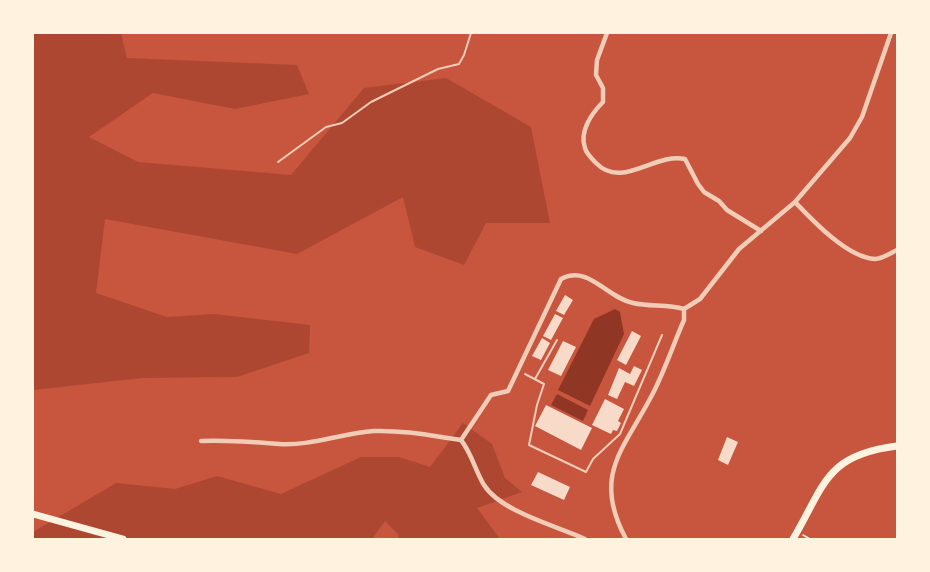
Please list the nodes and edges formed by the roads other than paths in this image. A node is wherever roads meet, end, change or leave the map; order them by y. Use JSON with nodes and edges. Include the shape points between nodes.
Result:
{"nodes":[{"id":1,"x":471,"y":33,"type":"edge"},
{"id":2,"x":607,"y":33,"type":"edge"},
{"id":3,"x":891,"y":33,"type":"edge"},
{"id":4,"x":278,"y":162,"type":"dead end"},
{"id":5,"x":795,"y":202,"type":"junction"},
{"id":6,"x":762,"y":231,"type":"junction"},
{"id":7,"x":897,"y":250,"type":"edge"},
{"id":8,"x":684,"y":309,"type":"junction"},
{"id":9,"x":663,"y":334,"type":"dead end"},
{"id":10,"x":558,"y":340,"type":"dead end"},
{"id":11,"x":525,"y":374,"type":"dead end"},
{"id":12,"x":536,"y":379,"type":"junction"},
{"id":13,"x":626,"y":419,"type":"junction"},
{"id":14,"x":634,"y":424,"type":"junction"},
{"id":15,"x":462,"y":440,"type":"junction"},
{"id":16,"x":201,"y":441,"type":"dead end"},
{"id":17,"x":897,"y":446,"type":"edge"},
{"id":18,"x":33,"y":514,"type":"edge"},
{"id":19,"x":123,"y":539,"type":"edge"},
{"id":20,"x":585,"y":539,"type":"edge"},
{"id":21,"x":626,"y":539,"type":"edge"},
{"id":22,"x":793,"y":539,"type":"edge"}],
"edges":[{"from":1,"to":4,"type":"lane","via":[[459,64],[438,69],[371,102],[342,123],[326,127]]},
{"from":2,"to":6,"type":"street","via":[[596,75],[603,88],[603,102],[591,114],[585,132],[584,147],[590,157],[611,173],[667,159],[685,159],[704,192]]},
{"from":3,"to":5,"type":"street","via":[[862,117],[850,138]]},
{"from":5,"to":6,"type":"street"},
{"from":5,"to":7,"type":"street","via":[[860,256],[877,260]]},
{"from":6,"to":8,"type":"street","via":[[739,249],[700,299]]},
{"from":8,"to":14,"type":"street","via":[[684,320],[651,397]]},
{"from":8,"to":15,"type":"street","via":[[632,303],[581,274],[561,279],[508,390],[491,395]]},
{"from":9,"to":13,"type":"lane"},
{"from":10,"to":12,"type":"lane"},
{"from":11,"to":12,"type":"lane"},
{"from":12,"to":13,"type":"lane","via":[[544,384],[529,445],[586,472],[593,459],[620,434]]},
{"from":13,"to":14,"type":"lane"},
{"from":14,"to":21,"type":"street","via":[[620,449],[612,483],[612,500]]},
{"from":15,"to":16,"type":"street","via":[[373,431],[278,444]]},
{"from":15,"to":20,"type":"street","via":[[485,487],[502,502],[524,516]]},
{"from":17,"to":22,"type":"main road","via":[[862,453],[832,472]]},
{"from":18,"to":19,"type":"main road"}]}
